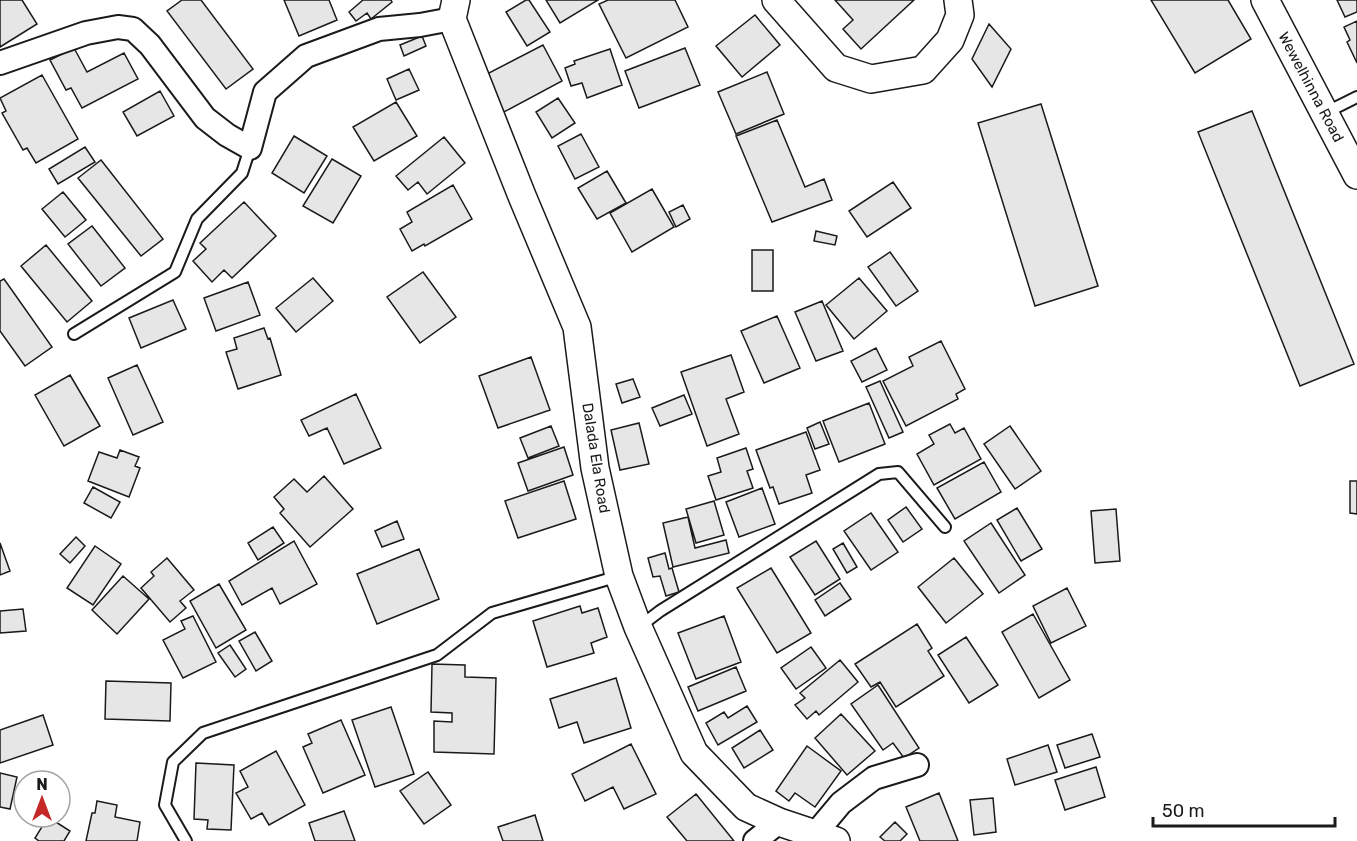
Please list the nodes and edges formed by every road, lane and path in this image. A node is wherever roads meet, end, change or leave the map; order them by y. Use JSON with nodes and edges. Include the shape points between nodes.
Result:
{"nodes":[{"id":1,"x":776,"y":0,"type":"edge"},
{"id":2,"x":958,"y":0,"type":"edge"},
{"id":3,"x":1264,"y":0,"type":"edge"},
{"id":4,"x":454,"y":10,"type":"edge"},
{"id":5,"x":0,"y":63,"type":"edge"},
{"id":6,"x":1357,"y":97,"type":"edge"},
{"id":7,"x":1324,"y":113,"type":"junction"},
{"id":8,"x":250,"y":148,"type":"junction"},
{"id":9,"x":1357,"y":175,"type":"edge"},
{"id":10,"x":74,"y":334,"type":"dead end"},
{"id":11,"x":945,"y":527,"type":"dead end"},
{"id":12,"x":619,"y":576,"type":"junction"},
{"id":13,"x":638,"y":627,"type":"junction"},
{"id":14,"x":917,"y":765,"type":"dead end"},
{"id":15,"x":778,"y":822,"type":"junction"},
{"id":16,"x":826,"y":837,"type":"edge"},
{"id":17,"x":186,"y":841,"type":"edge"},
{"id":18,"x":755,"y":841,"type":"edge"}],
"edges":[{"from":1,"to":2,"type":"street","via":[[836,68],[871,79],[923,70],[950,40],[960,15]]},
{"from":3,"to":7,"type":"street","name":"Wewelhinna Road"},
{"from":4,"to":8,"type":"street","via":[[420,25],[380,29],[306,56],[265,92]]},
{"from":4,"to":12,"type":"street","name":"Dalada Ela Road","via":[[522,196],[577,327],[595,468]]},
{"from":5,"to":8,"type":"street","via":[[86,33],[118,27],[133,29],[150,45],[205,118]]},
{"from":6,"to":7,"type":"lane"},
{"from":7,"to":9,"type":"street","name":"Wewelhinna Road"},
{"from":8,"to":10,"type":"lane","via":[[242,173],[197,219],[175,272]]},
{"from":11,"to":13,"type":"lane","via":[[898,472],[879,474]]},
{"from":12,"to":13,"type":"street","name":"Dalada Ela Road"},
{"from":12,"to":17,"type":"lane","via":[[492,613],[437,655],[203,733],[174,762],[165,805]]},
{"from":13,"to":15,"type":"street","name":"Dalada Ela Road","via":[[694,753],[746,807]]},
{"from":14,"to":16,"type":"street","via":[[874,778],[841,803]]},
{"from":15,"to":16,"type":"street","name":"Dalada Ela Road"},
{"from":15,"to":18,"type":"street"}]}
